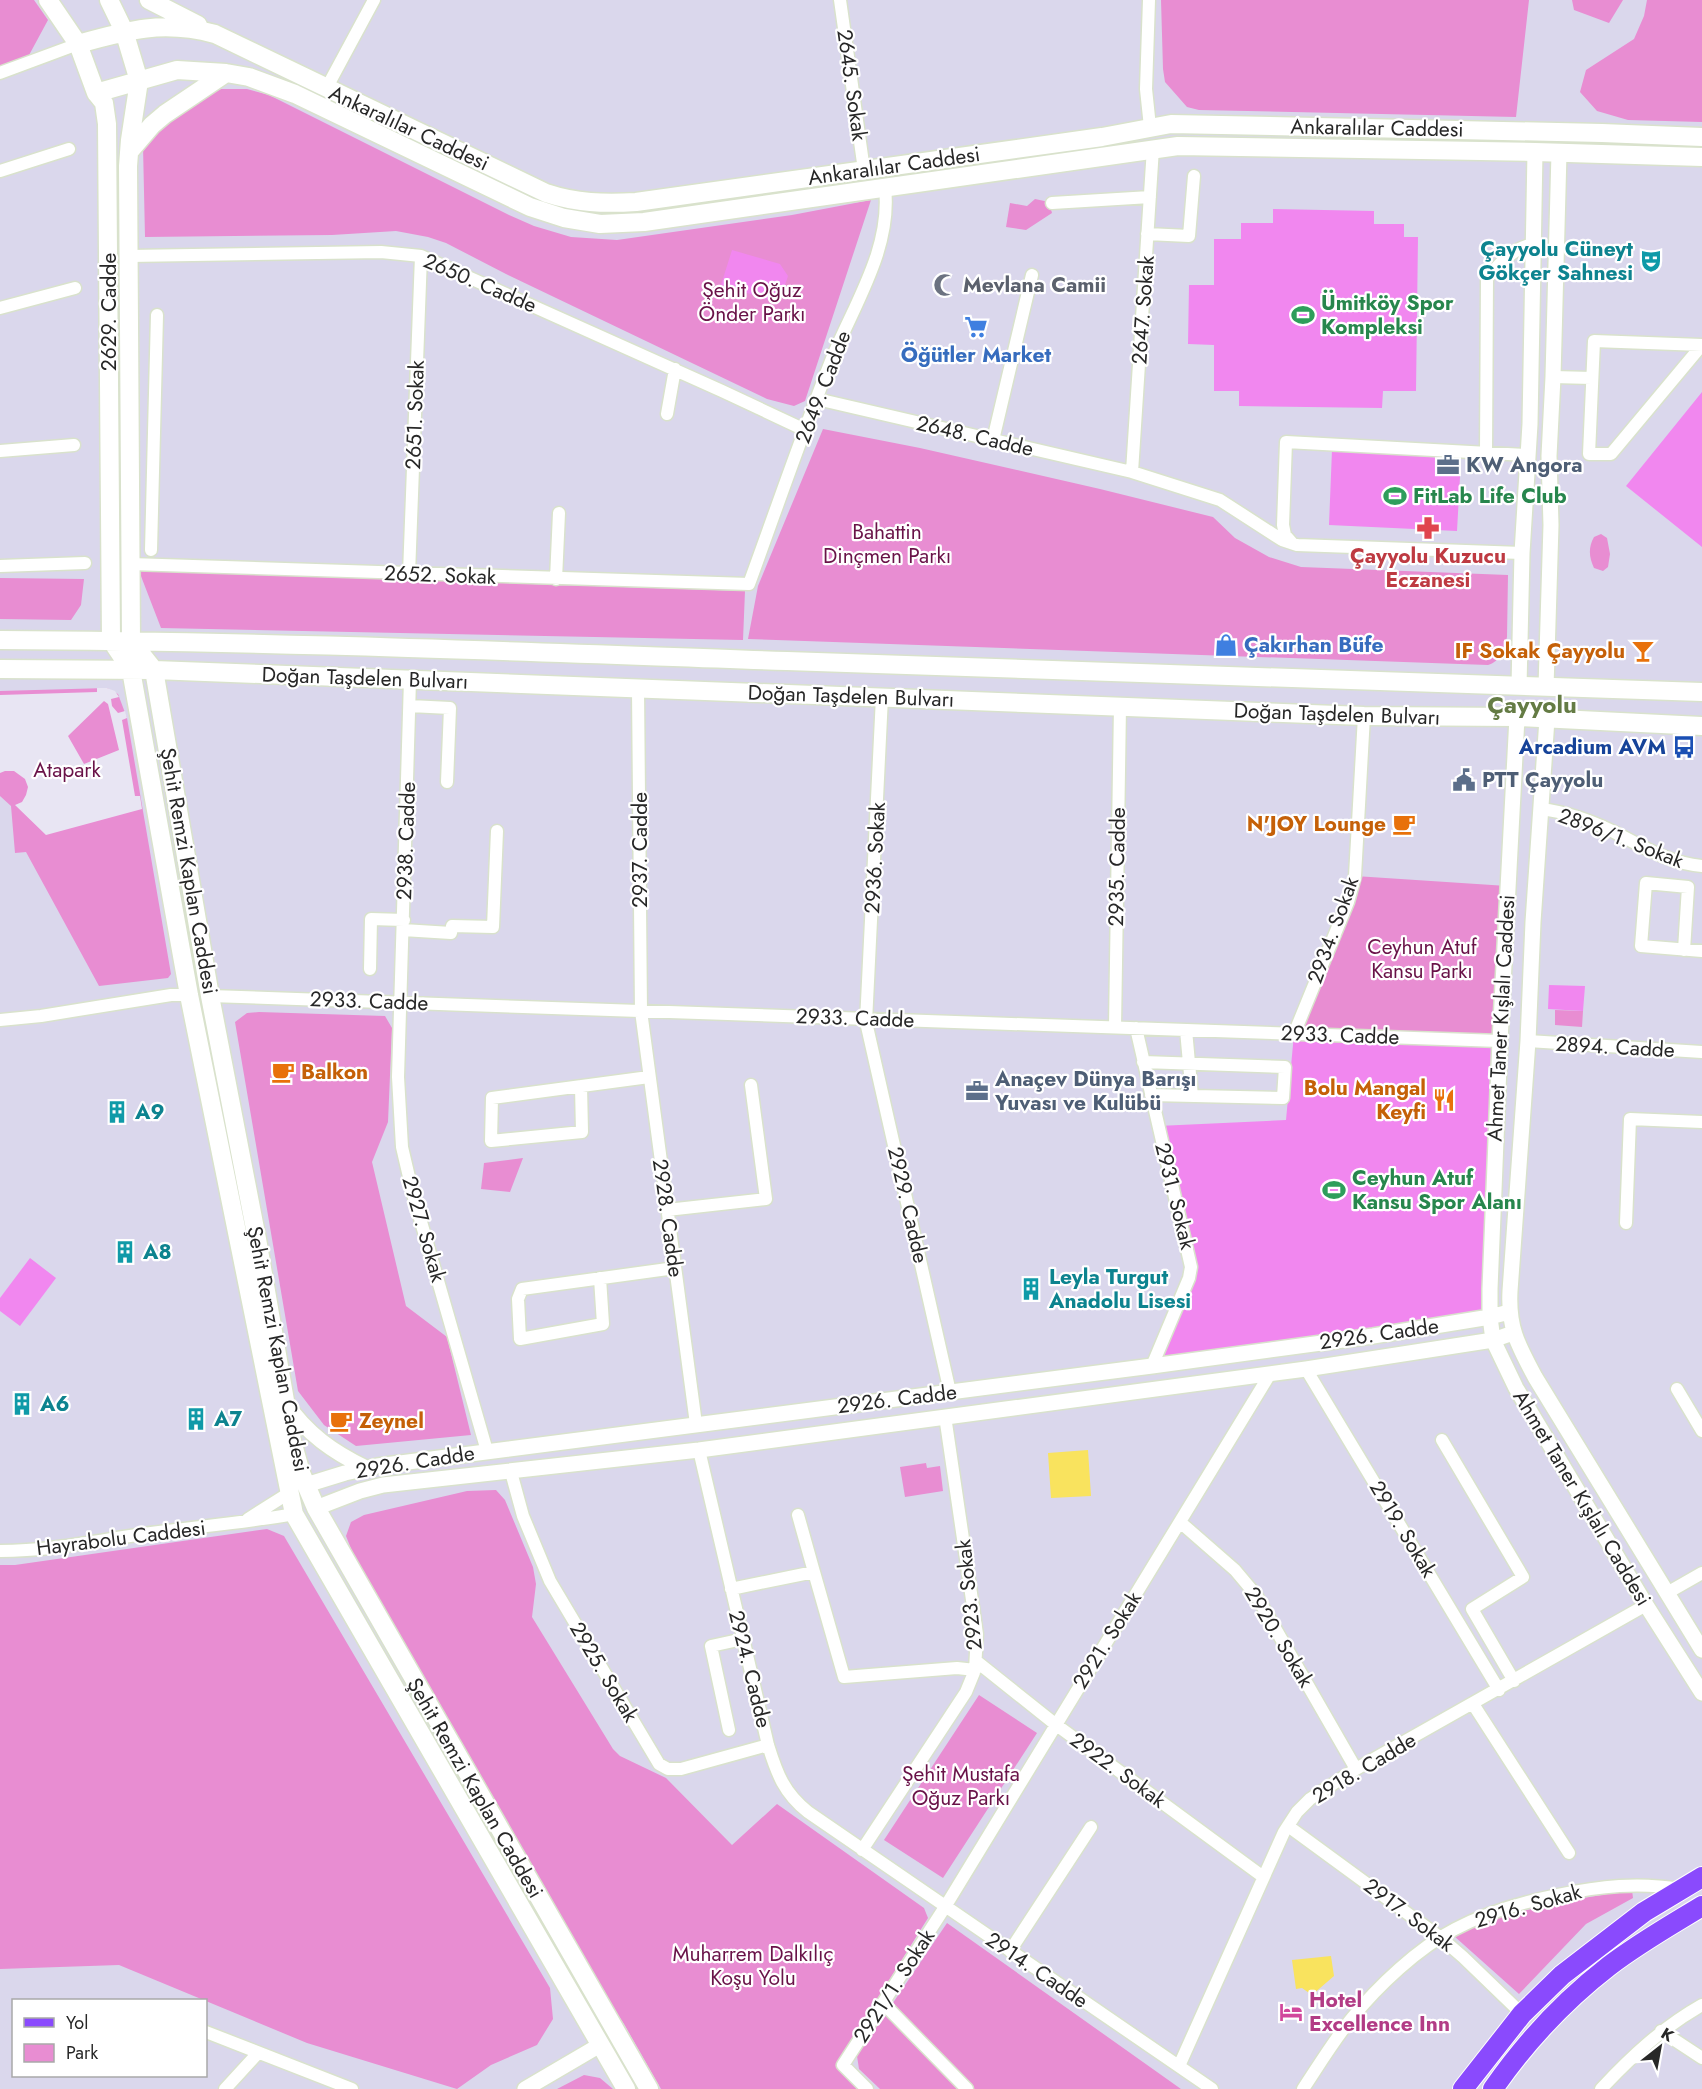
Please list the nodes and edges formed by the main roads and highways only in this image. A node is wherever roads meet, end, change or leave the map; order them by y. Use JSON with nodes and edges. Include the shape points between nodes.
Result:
{"nodes":[{"id":1,"x":48,"y":0,"type":"edge"},
{"id":2,"x":109,"y":0,"type":"edge"},
{"id":3,"x":149,"y":0,"type":"edge"},
{"id":4,"x":124,"y":31,"type":"junction"},
{"id":5,"x":215,"y":34,"type":"junction"},
{"id":6,"x":78,"y":44,"type":"junction"},
{"id":7,"x":226,"y":73,"type":"junction"},
{"id":8,"x":139,"y":81,"type":"junction"},
{"id":9,"x":96,"y":93,"type":"junction"},
{"id":10,"x":1150,"y":127,"type":"junction"},
{"id":11,"x":1545,"y":132,"type":"junction"},
{"id":12,"x":1702,"y":137,"type":"edge"},
{"id":13,"x":1153,"y":148,"type":"junction"},
{"id":14,"x":129,"y":152,"type":"junction"},
{"id":15,"x":1535,"y":152,"type":"junction"},
{"id":16,"x":1558,"y":153,"type":"junction"},
{"id":17,"x":1702,"y":157,"type":"edge"},
{"id":18,"x":0,"y":640,"type":"edge"},
{"id":19,"x":111,"y":640,"type":"junction"},
{"id":20,"x":131,"y":641,"type":"junction"},
{"id":21,"x":0,"y":669,"type":"edge"},
{"id":22,"x":131,"y":670,"type":"junction"},
{"id":23,"x":154,"y":670,"type":"junction"},
{"id":24,"x":1702,"y":692,"type":"edge"},
{"id":25,"x":1702,"y":726,"type":"edge"},
{"id":26,"x":189,"y":995,"type":"junction"},
{"id":27,"x":210,"y":996,"type":"junction"},
{"id":28,"x":297,"y":1489,"type":"junction"},
{"id":29,"x":316,"y":1508,"type":"junction"},
{"id":30,"x":294,"y":1514,"type":"junction"},
{"id":31,"x":1702,"y":1877,"type":"edge"},
{"id":32,"x":1702,"y":1906,"type":"edge"},
{"id":33,"x":617,"y":2035,"type":"junction"},
{"id":34,"x":600,"y":2044,"type":"junction"},
{"id":35,"x":626,"y":2089,"type":"edge"},
{"id":36,"x":649,"y":2089,"type":"edge"},
{"id":37,"x":1463,"y":2089,"type":"edge"},
{"id":38,"x":1493,"y":2089,"type":"edge"}],
"edges":[{"from":1,"to":6,"type":"main road","name":"2629. Cadde"},
{"from":2,"to":4,"type":"main road","name":"2629. Cadde"},
{"from":3,"to":5,"type":"main road"},
{"from":4,"to":5,"type":"main road","name":"Ankaralılar Caddesi","via":[[162,26]]},
{"from":4,"to":6,"type":"main road","name":"Ankaralılar Caddesi"},
{"from":4,"to":8,"type":"main road","name":"2629. Cadde"},
{"from":5,"to":10,"type":"main road","name":"Ankaralılar Caddesi","via":[[546,193],[588,203],[636,202]]},
{"from":6,"to":9,"type":"main road","name":"2629. Cadde"},
{"from":7,"to":8,"type":"main road","name":"Ankaralılar Caddesi","via":[[177,70]]},
{"from":7,"to":13,"type":"main road","name":"Ankaralılar Caddesi","via":[[271,84],[513,200],[546,213],[600,224],[644,222]]},
{"from":7,"to":14,"type":"main road","via":[[165,114]]},
{"from":8,"to":9,"type":"main road","name":"Ankaralılar Caddesi"},
{"from":8,"to":14,"type":"main road","name":"2629. Cadde"},
{"from":9,"to":19,"type":"main road","name":"2629. Cadde","via":[[104,104],[108,149]]},
{"from":10,"to":11,"type":"main road","name":"Ankaralılar Caddesi","via":[[1178,123]]},
{"from":10,"to":13,"type":"main road"},
{"from":11,"to":12,"type":"main road","name":"Ankaralılar Caddesi"},
{"from":11,"to":15,"type":"main road"},
{"from":11,"to":16,"type":"main road"},
{"from":13,"to":15,"type":"main road","name":"Ankaralılar Caddesi"},
{"from":14,"to":20,"type":"main road","name":"2629. Cadde"},
{"from":15,"to":16,"type":"main road","name":"Ankaralılar Caddesi"},
{"from":16,"to":17,"type":"main road","name":"Ankaralılar Caddesi"},
{"from":18,"to":19,"type":"main road","name":"Doğan Taşdelen Bulvarı"},
{"from":19,"to":20,"type":"main road","name":"Doğan Taşdelen Bulvarı"},
{"from":19,"to":22,"type":"main road"},
{"from":20,"to":23,"type":"main road"},
{"from":20,"to":24,"type":"main road","name":"Doğan Taşdelen Bulvarı","via":[[458,648]]},
{"from":21,"to":22,"type":"main road","name":"Doğan Taşdelen Bulvarı"},
{"from":22,"to":23,"type":"main road","name":"Doğan Taşdelen Bulvarı"},
{"from":22,"to":26,"type":"main road","name":"Şehit Remzi Kaplan Caddesi"},
{"from":23,"to":25,"type":"main road","name":"Doğan Taşdelen Bulvarı"},
{"from":23,"to":27,"type":"main road","name":"Şehit Remzi Kaplan Caddesi"},
{"from":26,"to":27,"type":"main road"},
{"from":26,"to":28,"type":"main road","name":"Şehit Remzi Kaplan Caddesi"},
{"from":27,"to":28,"type":"main road","name":"Şehit Remzi Kaplan Caddesi","via":[[257,1239]]},
{"from":28,"to":29,"type":"main road","name":"Şehit Remzi Kaplan Caddesi"},
{"from":28,"to":30,"type":"main road","name":"Şehit Remzi Kaplan Caddesi"},
{"from":29,"to":30,"type":"main road"},
{"from":29,"to":33,"type":"main road","name":"Şehit Remzi Kaplan Caddesi"},
{"from":30,"to":34,"type":"main road","name":"Şehit Remzi Kaplan Caddesi"},
{"from":31,"to":37,"type":"main road","via":[[1644,1912],[1579,1961],[1522,2014]]},
{"from":32,"to":38,"type":"main road","via":[[1593,1978],[1536,2035]]},
{"from":33,"to":34,"type":"main road"},
{"from":33,"to":36,"type":"main road","name":"Şehit Remzi Kaplan Caddesi"},
{"from":34,"to":35,"type":"main road","name":"Şehit Remzi Kaplan Caddesi"}]}
